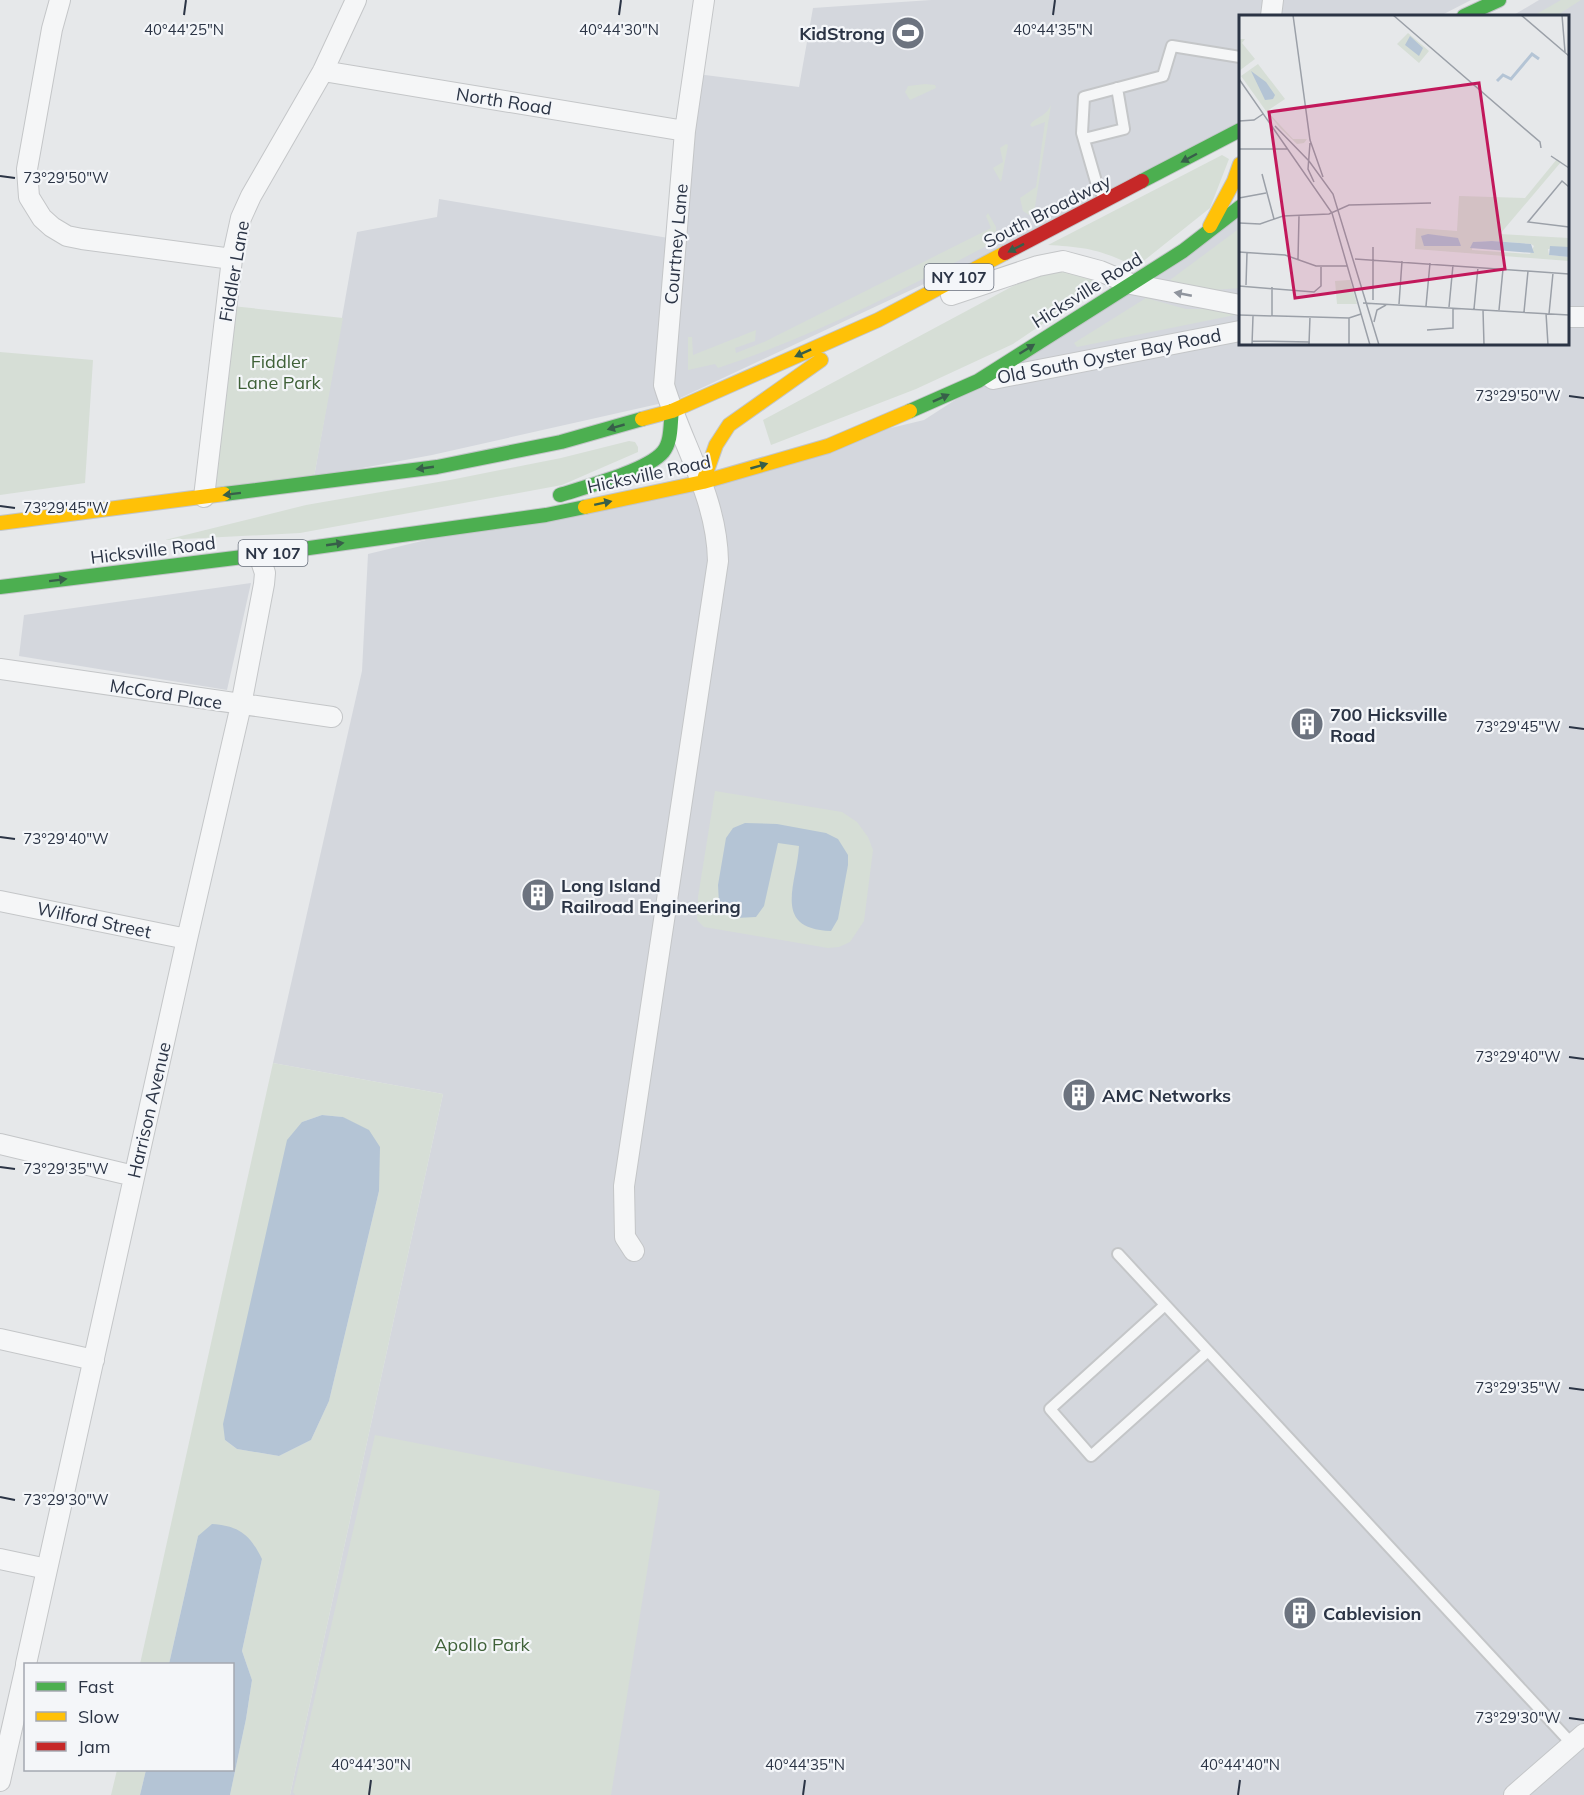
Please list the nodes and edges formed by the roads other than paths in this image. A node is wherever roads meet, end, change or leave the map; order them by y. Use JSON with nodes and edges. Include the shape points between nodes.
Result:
{"nodes":[{"id":1,"x":60,"y":0,"type":"edge"},
{"id":2,"x":356,"y":0,"type":"edge"},
{"id":3,"x":704,"y":0,"type":"edge"},
{"id":4,"x":1274,"y":0,"type":"edge"},
{"id":5,"x":1505,"y":3,"type":"edge"},
{"id":6,"x":1271,"y":15,"type":"edge"},
{"id":7,"x":1467,"y":15,"type":"edge"},
{"id":8,"x":1239,"y":57,"type":"edge"},
{"id":9,"x":323,"y":71,"type":"junction"},
{"id":10,"x":1117,"y":88,"type":"junction"},
{"id":11,"x":685,"y":131,"type":"junction"},
{"id":12,"x":1239,"y":131,"type":"edge"},
{"id":13,"x":1083,"y":139,"type":"junction"},
{"id":14,"x":1239,"y":167,"type":"edge"},
{"id":15,"x":1106,"y":201,"type":"junction"},
{"id":16,"x":1239,"y":208,"type":"edge"},
{"id":17,"x":1207,"y":232,"type":"junction"},
{"id":18,"x":232,"y":259,"type":"junction"},
{"id":19,"x":1131,"y":285,"type":"junction"},
{"id":20,"x":1239,"y":305,"type":"edge"},
{"id":21,"x":878,"y":320,"type":"junction"},
{"id":22,"x":1239,"y":331,"type":"edge"},
{"id":23,"x":978,"y":381,"type":"junction"},
{"id":24,"x":672,"y":411,"type":"junction"},
{"id":25,"x":703,"y":483,"type":"junction"},
{"id":26,"x":204,"y":497,"type":"junction"},
{"id":27,"x":0,"y":524,"type":"edge"},
{"id":28,"x":480,"y":524,"type":"junction"},
{"id":29,"x":259,"y":555,"type":"junction"},
{"id":30,"x":0,"y":587,"type":"edge"},
{"id":31,"x":0,"y":669,"type":"edge"},
{"id":32,"x":241,"y":705,"type":"junction"},
{"id":33,"x":332,"y":717,"type":"dead end"},
{"id":34,"x":0,"y":900,"type":"edge"},
{"id":35,"x":187,"y":939,"type":"junction"},
{"id":36,"x":0,"y":1144,"type":"edge"},
{"id":37,"x":134,"y":1176,"type":"junction"},
{"id":38,"x":634,"y":1251,"type":"dead end"},
{"id":39,"x":1118,"y":1254,"type":"dead end"},
{"id":40,"x":1166,"y":1305,"type":"junction"},
{"id":41,"x":0,"y":1340,"type":"edge"},
{"id":42,"x":1208,"y":1351,"type":"junction"},
{"id":43,"x":94,"y":1360,"type":"junction"},
{"id":44,"x":0,"y":1559,"type":"edge"},
{"id":45,"x":47,"y":1569,"type":"junction"},
{"id":46,"x":26,"y":1663,"type":"edge"},
{"id":47,"x":24,"y":1674,"type":"edge"},
{"id":48,"x":1578,"y":1739,"type":"edge"},
{"id":49,"x":0,"y":1777,"type":"edge"},
{"id":50,"x":1514,"y":1795,"type":"edge"}],
"edges":[{"from":1,"to":18,"type":"street","via":[[27,170],[29,196],[42,218],[67,236]]},
{"from":2,"to":9,"type":"street","name":"Fiddler Lane"},
{"from":3,"to":11,"type":"street","name":"Courtney Lane"},
{"from":4,"to":6,"type":"street"},
{"from":5,"to":7,"type":"main road"},
{"from":8,"to":10,"type":"lane","via":[[1172,46],[1163,76]]},
{"from":9,"to":11,"type":"street","name":"North Road"},
{"from":9,"to":18,"type":"street","name":"Fiddler Lane","via":[[251,196],[241,218]]},
{"from":10,"to":13,"type":"lane","via":[[1084,97]]},
{"from":10,"to":13,"type":"lane","via":[[1124,129]]},
{"from":11,"to":24,"type":"street","name":"Courtney Lane","via":[[664,385]]},
{"from":12,"to":15,"type":"main road","name":"South Broadway","number":"NY 107","one_way":true},
{"from":13,"to":15,"type":"lane"},
{"from":14,"to":17,"type":"main road"},
{"from":15,"to":21,"type":"main road","name":"South Broadway","number":"NY 107","one_way":true},
{"from":16,"to":17,"type":"main road","name":"Hicksville Road","number":"NY 107"},
{"from":17,"to":19,"type":"main road","name":"Hicksville Road","number":"NY 107"},
{"from":18,"to":26,"type":"street","name":"Fiddler Lane"},
{"from":20,"to":19,"type":"street","name":"Old South Oyster Bay Road","one_way":true},
{"from":19,"to":21,"type":"street","name":"Old South Oyster Bay Road","via":[[1063,261]]},
{"from":23,"to":19,"type":"main road","name":"Hicksville Road","number":"NY 107","one_way":true},
{"from":21,"to":24,"type":"main road","name":"South Broadway","number":"NY 107","one_way":true},
{"from":21,"to":25,"type":"main road","via":[[729,425],[712,452]]},
{"from":22,"to":23,"type":"street","name":"Old South Oyster Bay Road"},
{"from":25,"to":23,"type":"main road","name":"Hicksville Road","number":"NY 107","one_way":true,"via":[[855,436]]},
{"from":24,"to":25,"type":"street","name":"Courtney Lane"},
{"from":24,"to":26,"type":"main road","number":"NY 107","one_way":true,"via":[[561,442],[437,467]]},
{"from":24,"to":28,"type":"main road","via":[[668,441],[658,457]]},
{"from":28,"to":25,"type":"main road","name":"Hicksville Road","number":"NY 107","one_way":true,"via":[[546,515]]},
{"from":25,"to":38,"type":"street","name":"Courtney Lane","via":[[717,538],[718,561],[624,1186],[625,1237]]},
{"from":26,"to":27,"type":"main road","number":"NY 107"},
{"from":29,"to":28,"type":"main road","name":"Hicksville Road","number":"NY 107","one_way":true},
{"from":30,"to":29,"type":"main road","name":"Hicksville Road","number":"NY 107","one_way":true},
{"from":29,"to":32,"type":"street","name":"Harrison Avenue","via":[[264,584]]},
{"from":31,"to":32,"type":"street","name":"McCord Place"},
{"from":32,"to":33,"type":"street","name":"McCord Place"},
{"from":32,"to":35,"type":"street","name":"Harrison Avenue"},
{"from":34,"to":35,"type":"street","name":"Wilford Street"},
{"from":35,"to":37,"type":"street","name":"Harrison Avenue"},
{"from":36,"to":37,"type":"street"},
{"from":37,"to":43,"type":"street","name":"Harrison Avenue"},
{"from":39,"to":40,"type":"lane"},
{"from":40,"to":42,"type":"lane"},
{"from":40,"to":42,"type":"lane","via":[[1050,1409],[1091,1456]]},
{"from":41,"to":43,"type":"street"},
{"from":42,"to":48,"type":"lane"},
{"from":43,"to":45,"type":"street","name":"Harrison Avenue"},
{"from":44,"to":45,"type":"street"},
{"from":45,"to":46,"type":"street","name":"Harrison Avenue"},
{"from":47,"to":49,"type":"street","name":"Harrison Avenue"},
{"from":48,"to":50,"type":"street"}]}
